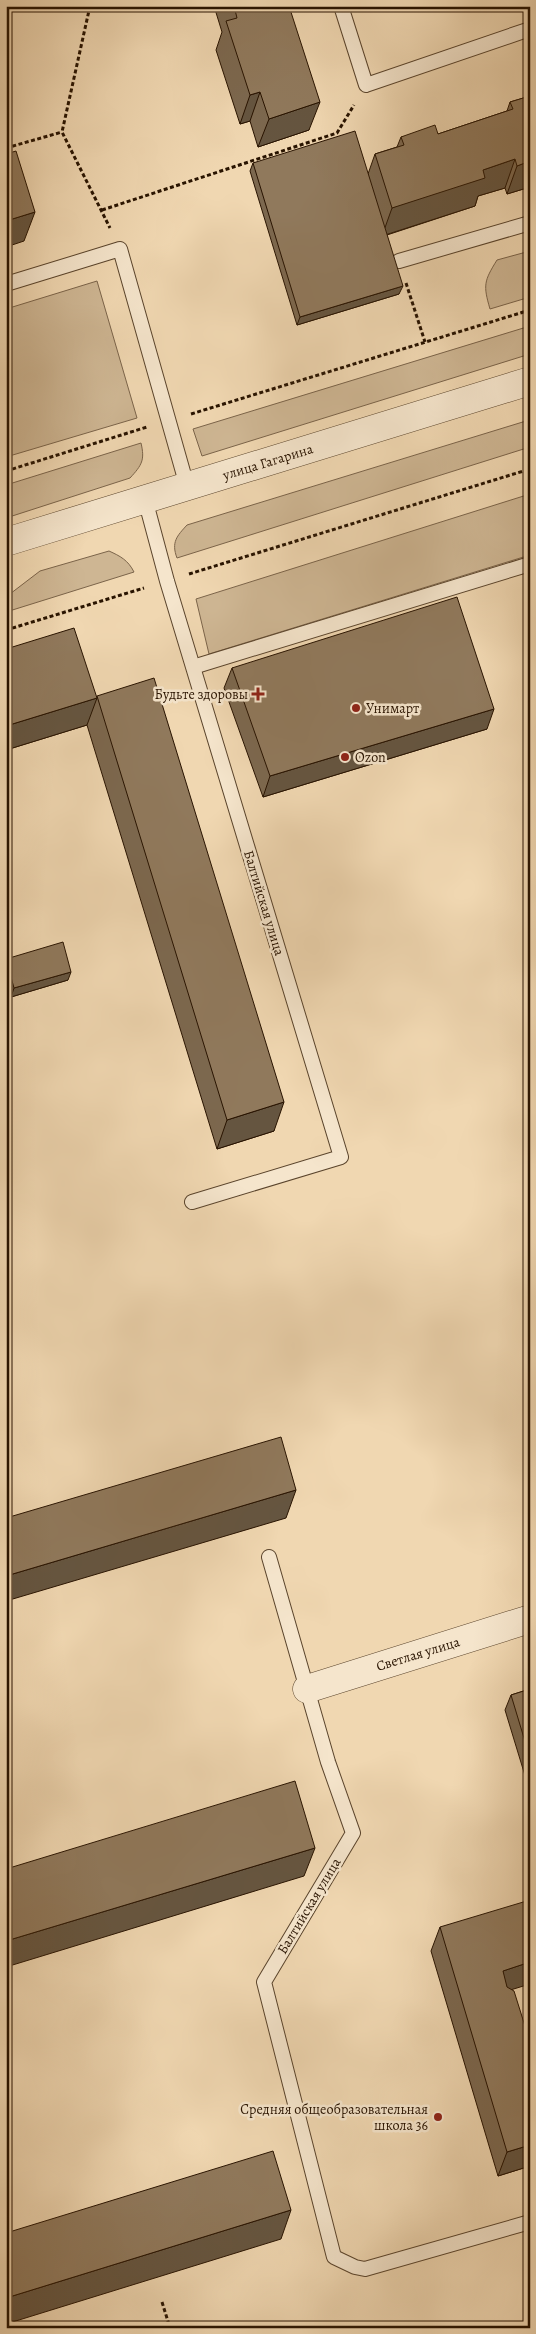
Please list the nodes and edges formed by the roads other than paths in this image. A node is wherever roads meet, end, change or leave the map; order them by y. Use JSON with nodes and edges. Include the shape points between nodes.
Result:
{"nodes":[{"id":1,"x":341,"y":6,"type":"edge"},
{"id":2,"x":530,"y":29,"type":"edge"},
{"id":3,"x":530,"y":224,"type":"edge"},
{"id":4,"x":399,"y":261,"type":"road end"},
{"id":5,"x":6,"y":284,"type":"edge"},
{"id":6,"x":530,"y":381,"type":"edge"},
{"id":7,"x":188,"y":486,"type":"junction"},
{"id":8,"x":145,"y":500,"type":"junction"},
{"id":9,"x":6,"y":542,"type":"edge"},
{"id":10,"x":530,"y":564,"type":"edge"},
{"id":11,"x":193,"y":667,"type":"junction"},
{"id":12,"x":192,"y":1202,"type":"dead end"},
{"id":13,"x":269,"y":1557,"type":"dead end"},
{"id":14,"x":530,"y":1619,"type":"edge"},
{"id":15,"x":307,"y":1689,"type":"junction"},
{"id":16,"x":530,"y":2222,"type":"edge"}],
"edges":[{"from":1,"to":2,"type":"lane","via":[[366,85]]},
{"from":3,"to":4,"type":"lane"},
{"from":5,"to":7,"type":"lane","via":[[120,249]]},
{"from":6,"to":7,"type":"street","name":"улица Гагарина"},
{"from":7,"to":8,"type":"street","name":"улица Гагарина"},
{"from":8,"to":9,"type":"street","name":"улица Гагарина"},
{"from":8,"to":11,"type":"lane","name":"Балтийская улица"},
{"from":10,"to":11,"type":"lane"},
{"from":11,"to":12,"type":"lane","name":"Балтийская улица","via":[[341,1157]]},
{"from":13,"to":15,"type":"lane","name":"Балтийская улица"},
{"from":14,"to":15,"type":"street","name":"Светлая улица"},
{"from":15,"to":16,"type":"lane","name":"Балтийская улица","via":[[352,1833],[264,1982],[334,2256],[366,2269]]}]}
